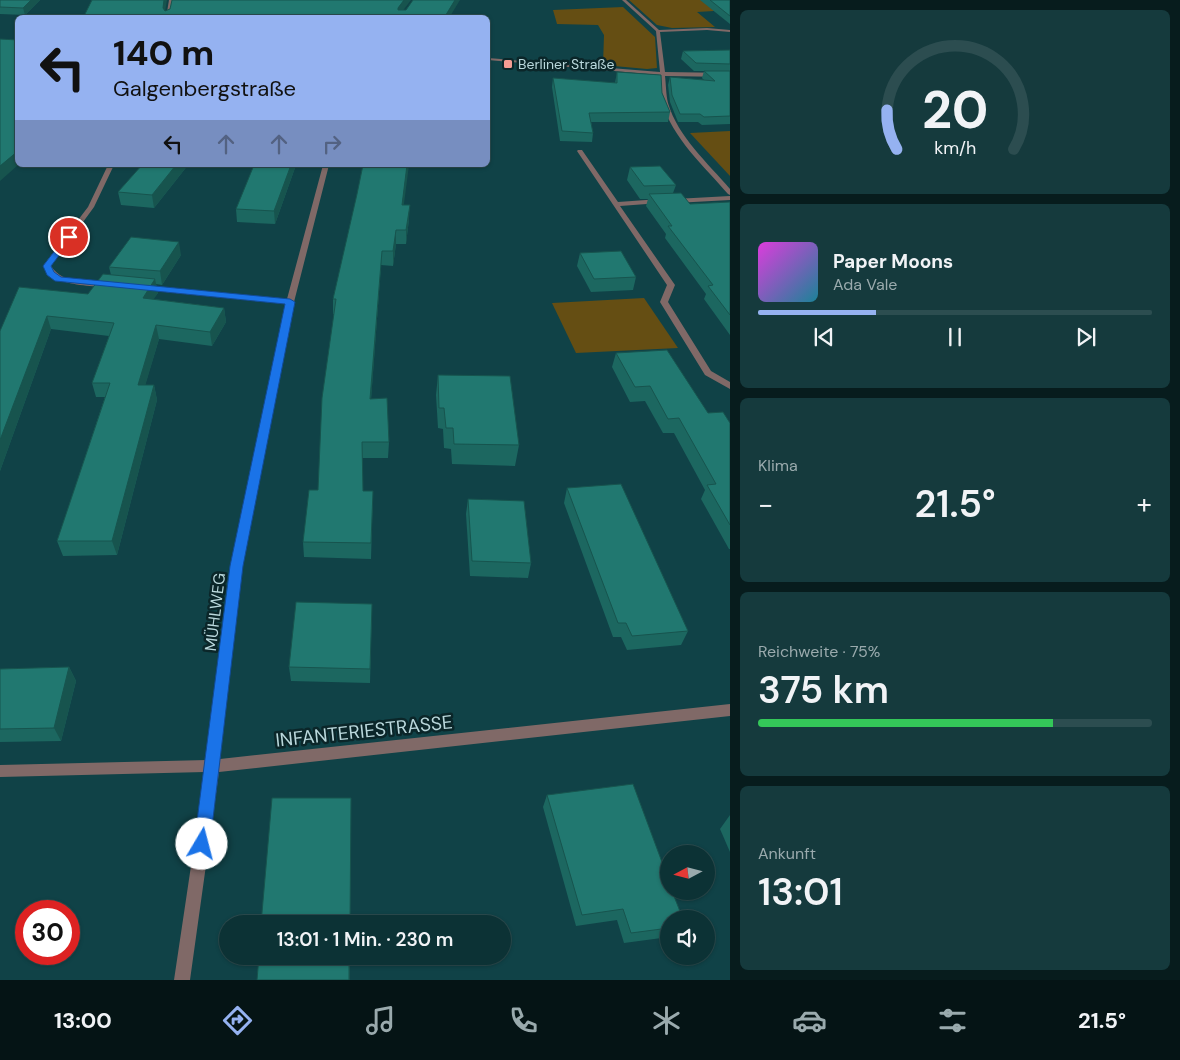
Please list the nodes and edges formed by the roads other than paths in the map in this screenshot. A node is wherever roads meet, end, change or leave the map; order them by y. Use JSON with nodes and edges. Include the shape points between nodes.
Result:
{"nodes":[{"id":1,"x":171,"y":0,"type":"edge"},
{"id":2,"x":624,"y":0,"type":"edge"},
{"id":3,"x":168,"y":15,"type":"edge"},
{"id":4,"x":658,"y":31,"type":"junction"},
{"id":5,"x":730,"y":31,"type":"edge"},
{"id":6,"x":490,"y":59,"type":"edge"},
{"id":7,"x":664,"y":74,"type":"junction"},
{"id":8,"x":730,"y":75,"type":"edge"},
{"id":9,"x":580,"y":151,"type":"dead end"},
{"id":10,"x":110,"y":167,"type":"edge"},
{"id":11,"x":325,"y":167,"type":"edge"},
{"id":12,"x":730,"y":193,"type":"edge"},
{"id":13,"x":730,"y":198,"type":"edge"},
{"id":14,"x":616,"y":204,"type":"junction"},
{"id":15,"x":116,"y":285,"type":"edge"},
{"id":16,"x":136,"y":287,"type":"edge"},
{"id":17,"x":290,"y":302,"type":"junction"},
{"id":18,"x":730,"y":386,"type":"edge"},
{"id":19,"x":730,"y":710,"type":"edge"},
{"id":20,"x":213,"y":766,"type":"junction"},
{"id":21,"x":0,"y":771,"type":"edge"},
{"id":22,"x":182,"y":980,"type":"edge"}],
"edges":[{"from":1,"to":3,"type":"street"},
{"from":2,"to":4,"type":"street"},
{"from":4,"to":5,"type":"street"},
{"from":4,"to":7,"type":"street"},
{"from":6,"to":7,"type":"street"},
{"from":7,"to":8,"type":"street"},
{"from":7,"to":12,"type":"street","via":[[665,102],[672,119]]},
{"from":9,"to":14,"type":"street"},
{"from":10,"to":15,"type":"street","via":[[91,207],[47,266],[58,279]]},
{"from":11,"to":17,"type":"street","name":"MÜHLWEG"},
{"from":13,"to":14,"type":"street"},
{"from":14,"to":18,"type":"street","via":[[671,286],[664,302],[708,373]]},
{"from":16,"to":17,"type":"street"},
{"from":17,"to":20,"type":"street","name":"MÜHLWEG","via":[[236,566]]},
{"from":19,"to":20,"type":"street","name":"INFANTERIESTRASSE"},
{"from":20,"to":21,"type":"street","name":"INFANTERIESTRASSE"},
{"from":20,"to":22,"type":"street","name":"MÜHLWEG"}]}
